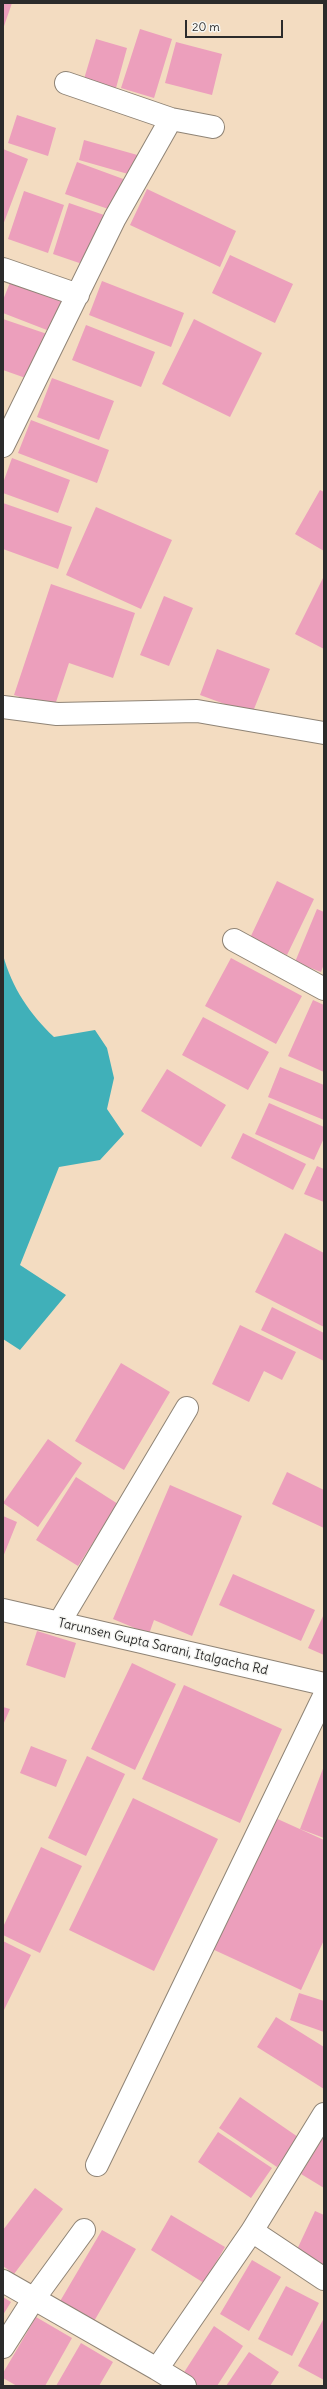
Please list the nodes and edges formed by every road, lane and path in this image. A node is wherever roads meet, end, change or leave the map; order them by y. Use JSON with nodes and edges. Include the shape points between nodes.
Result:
{"nodes":[{"id":1,"x":66,"y":83,"type":"dead end"},
{"id":2,"x":171,"y":119,"type":"junction"},
{"id":3,"x":214,"y":127,"type":"dead end"},
{"id":4,"x":3,"y":269,"type":"edge"},
{"id":5,"x":78,"y":295,"type":"junction"},
{"id":6,"x":3,"y":446,"type":"edge"},
{"id":7,"x":3,"y":707,"type":"edge"},
{"id":8,"x":324,"y":733,"type":"edge"},
{"id":9,"x":234,"y":940,"type":"dead end"},
{"id":10,"x":324,"y":989,"type":"edge"},
{"id":11,"x":186,"y":1408,"type":"dead end"},
{"id":12,"x":3,"y":1610,"type":"edge"},
{"id":13,"x":59,"y":1623,"type":"junction"},
{"id":14,"x":324,"y":1684,"type":"edge"},
{"id":15,"x":324,"y":1696,"type":"edge"},
{"id":16,"x":324,"y":2114,"type":"edge"},
{"id":17,"x":97,"y":2165,"type":"dead end"},
{"id":18,"x":84,"y":2230,"type":"dead end"},
{"id":19,"x":252,"y":2231,"type":"junction"},
{"id":20,"x":324,"y":2279,"type":"edge"},
{"id":21,"x":3,"y":2281,"type":"edge"},
{"id":22,"x":33,"y":2300,"type":"junction"},
{"id":23,"x":3,"y":2347,"type":"edge"},
{"id":24,"x":157,"y":2369,"type":"junction"},
{"id":25,"x":185,"y":2386,"type":"edge"}],
"edges":[{"from":1,"to":2,"type":"street"},
{"from":2,"to":3,"type":"street"},
{"from":2,"to":5,"type":"street","via":[[115,218]]},
{"from":4,"to":5,"type":"street"},
{"from":5,"to":6,"type":"street"},
{"from":7,"to":8,"type":"street","via":[[57,714],[198,711]]},
{"from":9,"to":10,"type":"street"},
{"from":11,"to":13,"type":"street"},
{"from":12,"to":13,"type":"street","name":"Tarunsen Gupta Sarani, Italgacha Rd"},
{"from":13,"to":14,"type":"street","name":"Tarunsen Gupta Sarani, Italgacha Rd"},
{"from":15,"to":17,"type":"street"},
{"from":16,"to":19,"type":"street"},
{"from":18,"to":22,"type":"street"},
{"from":19,"to":20,"type":"street"},
{"from":19,"to":24,"type":"street"},
{"from":21,"to":22,"type":"street"},
{"from":22,"to":23,"type":"street"},
{"from":22,"to":24,"type":"street"},
{"from":24,"to":25,"type":"street"}]}
